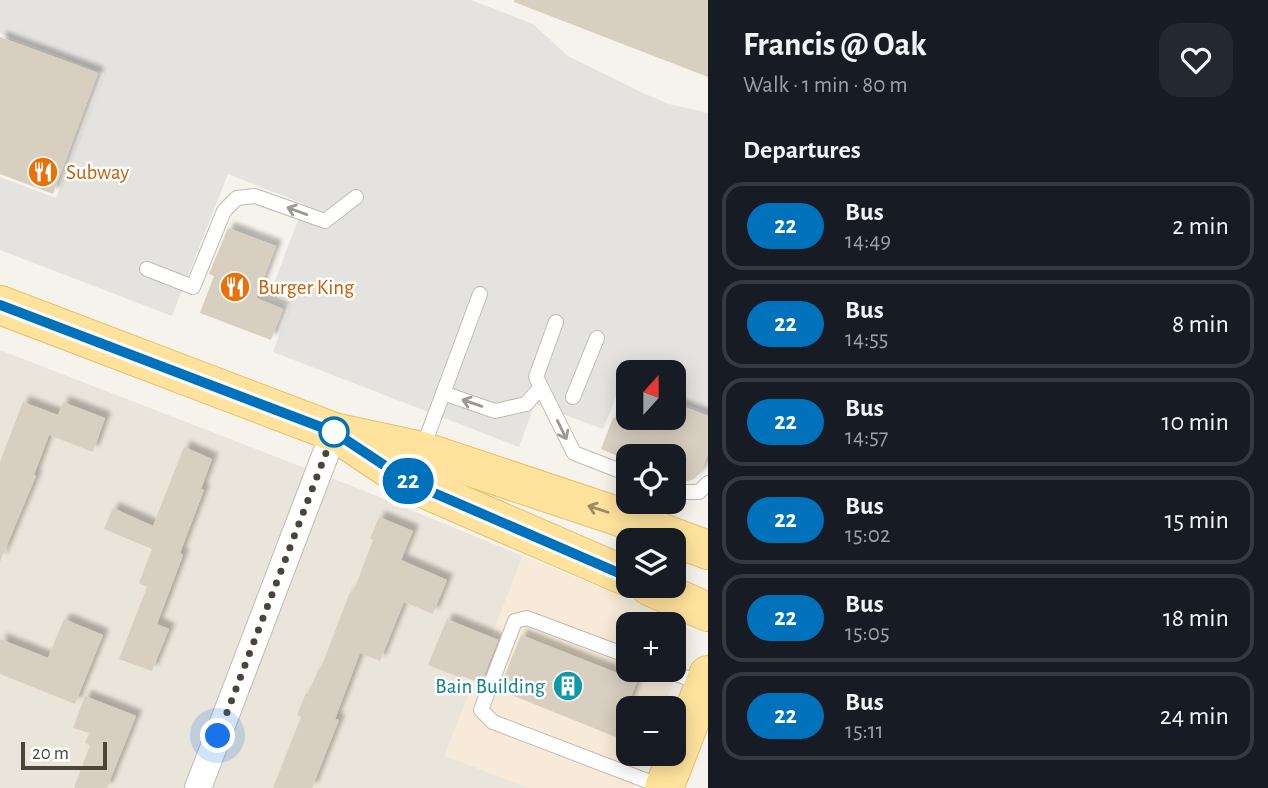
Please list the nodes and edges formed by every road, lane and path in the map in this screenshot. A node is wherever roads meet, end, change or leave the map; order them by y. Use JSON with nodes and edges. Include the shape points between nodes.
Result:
{"nodes":[{"id":1,"x":356,"y":197,"type":"dead end"},
{"id":2,"x":148,"y":270,"type":"dead end"},
{"id":3,"x":480,"y":294,"type":"dead end"},
{"id":4,"x":0,"y":305,"type":"edge"},
{"id":5,"x":556,"y":323,"type":"dead end"},
{"id":6,"x":597,"y":338,"type":"dead end"},
{"id":7,"x":541,"y":387,"type":"junction"},
{"id":8,"x":443,"y":393,"type":"junction"},
{"id":9,"x":573,"y":397,"type":"dead end"},
{"id":10,"x":334,"y":432,"type":"junction"},
{"id":11,"x":422,"y":451,"type":"junction"},
{"id":12,"x":616,"y":469,"type":"edge"},
{"id":13,"x":708,"y":483,"type":"edge"},
{"id":14,"x":686,"y":492,"type":"edge"},
{"id":15,"x":708,"y":550,"type":"edge"},
{"id":16,"x":616,"y":572,"type":"edge"},
{"id":17,"x":676,"y":598,"type":"edge"},
{"id":18,"x":708,"y":612,"type":"edge"},
{"id":19,"x":616,"y":651,"type":"edge"},
{"id":20,"x":686,"y":680,"type":"edge"},
{"id":21,"x":705,"y":689,"type":"edge"},
{"id":22,"x":198,"y":788,"type":"edge"},
{"id":23,"x":664,"y":788,"type":"edge"}],
"edges":[{"from":1,"to":2,"type":"lane","one_way":true,"via":[[325,221],[255,196],[237,198],[224,211],[193,287]]},
{"from":3,"to":8,"type":"lane"},
{"from":4,"to":10,"type":"main road"},
{"from":5,"to":7,"type":"lane","via":[[536,377]]},
{"from":6,"to":9,"type":"lane"},
{"from":7,"to":8,"type":"lane","one_way":true,"via":[[526,404],[495,411]]},
{"from":7,"to":12,"type":"lane","one_way":true,"via":[[573,453]]},
{"from":8,"to":11,"type":"lane"},
{"from":10,"to":11,"type":"main road"},
{"from":10,"to":16,"type":"main road","via":[[411,483]]},
{"from":10,"to":22,"type":"street"},
{"from":15,"to":11,"type":"main road","one_way":true},
{"from":13,"to":14,"type":"lane","via":[[699,492]]},
{"from":17,"to":18,"type":"main road"},
{"from":19,"to":23,"type":"lane","via":[[527,618],[515,621],[481,710],[494,722]]},
{"from":20,"to":21,"type":"lane"},
{"from":21,"to":23,"type":"main road"}]}
